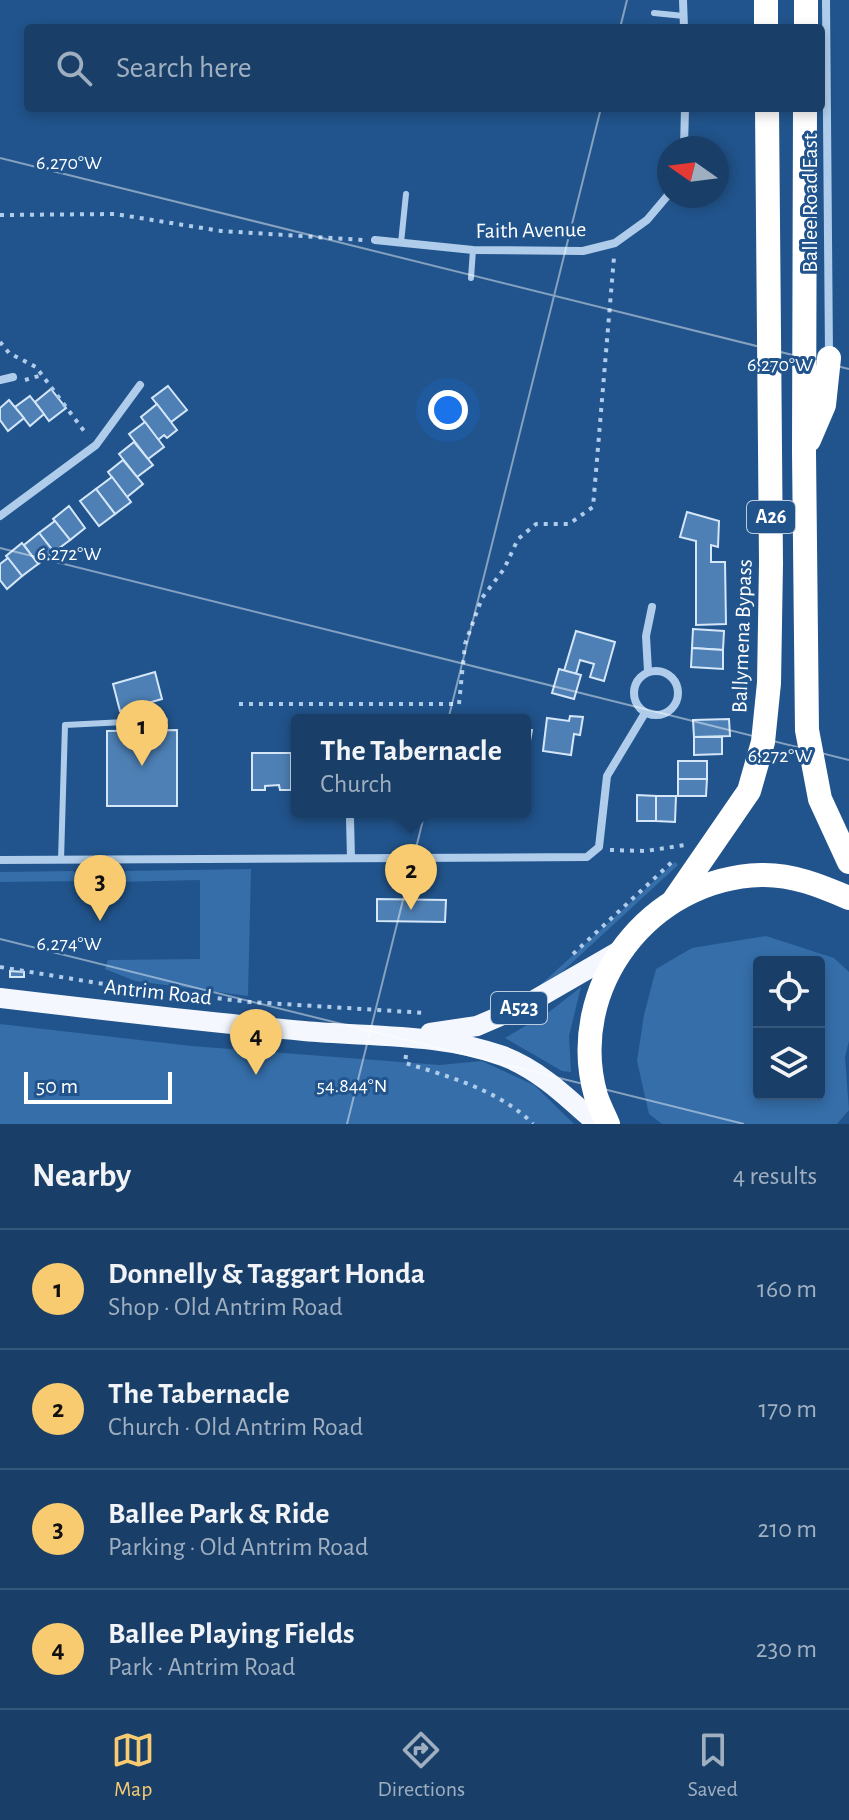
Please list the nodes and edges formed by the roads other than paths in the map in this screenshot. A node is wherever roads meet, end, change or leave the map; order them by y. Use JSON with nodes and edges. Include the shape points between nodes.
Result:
{"nodes":[{"id":1,"x":683,"y":0,"type":"edge"},
{"id":2,"x":766,"y":0,"type":"edge"},
{"id":3,"x":806,"y":0,"type":"edge"},
{"id":4,"x":826,"y":0,"type":"edge"},
{"id":5,"x":654,"y":13,"type":"dead end"},
{"id":6,"x":684,"y":16,"type":"junction"},
{"id":7,"x":684,"y":24,"type":"edge"},
{"id":8,"x":766,"y":24,"type":"edge"},
{"id":9,"x":806,"y":24,"type":"edge"},
{"id":10,"x":685,"y":112,"type":"edge"},
{"id":11,"x":767,"y":112,"type":"edge"},
{"id":12,"x":805,"y":112,"type":"edge"},
{"id":13,"x":684,"y":136,"type":"edge"},
{"id":14,"x":406,"y":194,"type":"dead end"},
{"id":15,"x":657,"y":208,"type":"edge"},
{"id":16,"x":375,"y":240,"type":"road end"},
{"id":17,"x":401,"y":243,"type":"junction"},
{"id":18,"x":473,"y":250,"type":"junction"},
{"id":19,"x":471,"y":278,"type":"dead end"},
{"id":20,"x":829,"y":358,"type":"joint"},
{"id":21,"x":13,"y":377,"type":"dead end"},
{"id":22,"x":0,"y":380,"type":"edge"},
{"id":23,"x":140,"y":385,"type":"dead end"},
{"id":24,"x":804,"y":451,"type":"junction"},
{"id":25,"x":0,"y":516,"type":"edge"},
{"id":26,"x":652,"y":607,"type":"dead end"},
{"id":27,"x":648,"y":671,"type":"junction"},
{"id":28,"x":645,"y":713,"type":"junction"},
{"id":29,"x":165,"y":720,"type":"dead end"},
{"id":30,"x":350,"y":819,"type":"dead end"},
{"id":31,"x":351,"y":858,"type":"junction"},
{"id":32,"x":100,"y":859,"type":"junction"},
{"id":33,"x":0,"y":860,"type":"edge"},
{"id":34,"x":61,"y":860,"type":"junction"},
{"id":35,"x":849,"y":862,"type":"edge"},
{"id":36,"x":100,"y":882,"type":"dead end"},
{"id":37,"x":849,"y":898,"type":"edge"},
{"id":38,"x":674,"y":900,"type":"junction"},
{"id":39,"x":621,"y":950,"type":"junction"},
{"id":40,"x":0,"y":998,"type":"edge"},
{"id":41,"x":407,"y":1043,"type":"junction"},
{"id":42,"x":597,"y":1124,"type":"edge"},
{"id":43,"x":608,"y":1124,"type":"edge"}],
"edges":[{"from":1,"to":6,"type":"street"},
{"from":2,"to":8,"type":"highway"},
{"from":3,"to":9,"type":"highway"},
{"from":4,"to":20,"type":"street","name":"Ballee Road East"},
{"from":5,"to":6,"type":"lane"},
{"from":6,"to":7,"type":"street"},
{"from":10,"to":13,"type":"street"},
{"from":11,"to":38,"type":"highway","name":"Ballymena Bypass","number":"A26","via":[[771,563],[763,742],[749,791]]},
{"from":12,"to":24,"type":"highway","number":"A26"},
{"from":14,"to":17,"type":"lane"},
{"from":15,"to":18,"type":"street","name":"Faith Avenue","via":[[615,243],[583,251]]},
{"from":16,"to":17,"type":"street","name":"Faith Avenue"},
{"from":17,"to":18,"type":"street","name":"Faith Avenue"},
{"from":18,"to":19,"type":"lane"},
{"from":20,"to":24,"type":"highway","via":[[824,405]]},
{"from":21,"to":22,"type":"street"},
{"from":23,"to":25,"type":"street","via":[[96,445]]},
{"from":24,"to":35,"type":"highway","number":"A26","via":[[807,730],[820,799]]},
{"from":26,"to":27,"type":"street","via":[[646,636]]},
{"from":27,"to":28,"type":"street","via":[[637,681],[633,695]]},
{"from":27,"to":28,"type":"street","via":[[670,675],[678,694],[667,712]]},
{"from":28,"to":31,"type":"street","via":[[607,776],[600,837],[587,857]]},
{"from":29,"to":34,"type":"lane","via":[[65,725]]},
{"from":30,"to":31,"type":"street"},
{"from":31,"to":32,"type":"street"},
{"from":32,"to":34,"type":"street"},
{"from":32,"to":36,"type":"lane"},
{"from":33,"to":34,"type":"street"},
{"from":37,"to":38,"type":"highway","number":"A26","via":[[807,881],[762,875],[717,881]]},
{"from":38,"to":39,"type":"highway","number":"A26"},
{"from":39,"to":41,"type":"main road","name":"Antrim Road","number":"A523","via":[[524,1006],[477,1026]]},
{"from":39,"to":43,"type":"highway","number":"A26","via":[[598,995],[589,1045],[596,1096]]},
{"from":40,"to":41,"type":"main road","name":"Antrim Road","number":"A523"},
{"from":41,"to":42,"type":"main road","name":"Antrim Road","number":"A523","via":[[456,1044],[505,1057],[555,1085]]}]}
